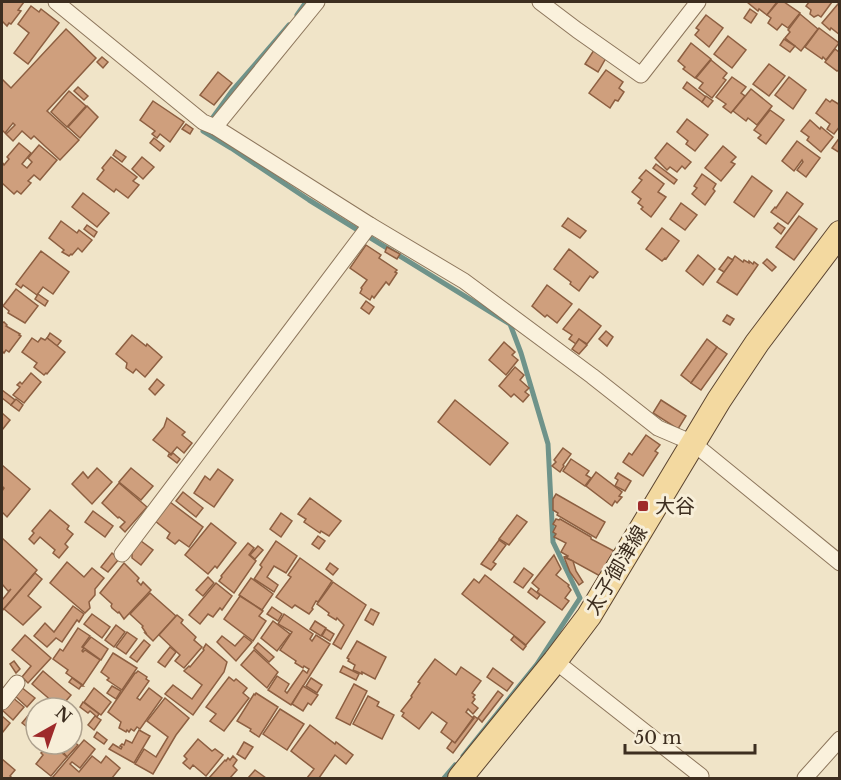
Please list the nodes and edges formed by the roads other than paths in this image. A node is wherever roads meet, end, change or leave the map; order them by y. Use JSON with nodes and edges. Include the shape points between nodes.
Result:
{"nodes":[{"id":1,"x":56,"y":2,"type":"edge"},
{"id":2,"x":317,"y":2,"type":"edge"},
{"id":3,"x":540,"y":2,"type":"edge"},
{"id":4,"x":699,"y":2,"type":"edge"},
{"id":5,"x":215,"y":128,"type":"junction"},
{"id":6,"x":370,"y":225,"type":"junction"},
{"id":7,"x":840,"y":233,"type":"edge"},
{"id":8,"x":693,"y":443,"type":"junction"},
{"id":9,"x":122,"y":554,"type":"dead end"},
{"id":10,"x":840,"y":563,"type":"edge"},
{"id":11,"x":555,"y":661,"type":"junction"},
{"id":12,"x":17,"y":683,"type":"dead end"},
{"id":13,"x":2,"y":702,"type":"edge"},
{"id":14,"x":840,"y":739,"type":"edge"},
{"id":15,"x":460,"y":778,"type":"edge"},
{"id":16,"x":699,"y":778,"type":"edge"},
{"id":17,"x":805,"y":778,"type":"edge"}],
"edges":[{"from":1,"to":5,"type":"street"},
{"from":2,"to":5,"type":"street"},
{"from":3,"to":4,"type":"street","via":[[640,75]]},
{"from":5,"to":6,"type":"street"},
{"from":6,"to":8,"type":"street","via":[[464,280],[658,428]]},
{"from":6,"to":9,"type":"street"},
{"from":7,"to":8,"type":"main road","name":"太子御津線","via":[[757,343]]},
{"from":8,"to":10,"type":"street"},
{"from":8,"to":11,"type":"main road","name":"太子御津線","via":[[589,616]]},
{"from":11,"to":15,"type":"main road","name":"太子御津線"},
{"from":11,"to":16,"type":"street"},
{"from":12,"to":13,"type":"street"},
{"from":14,"to":17,"type":"street"}]}
